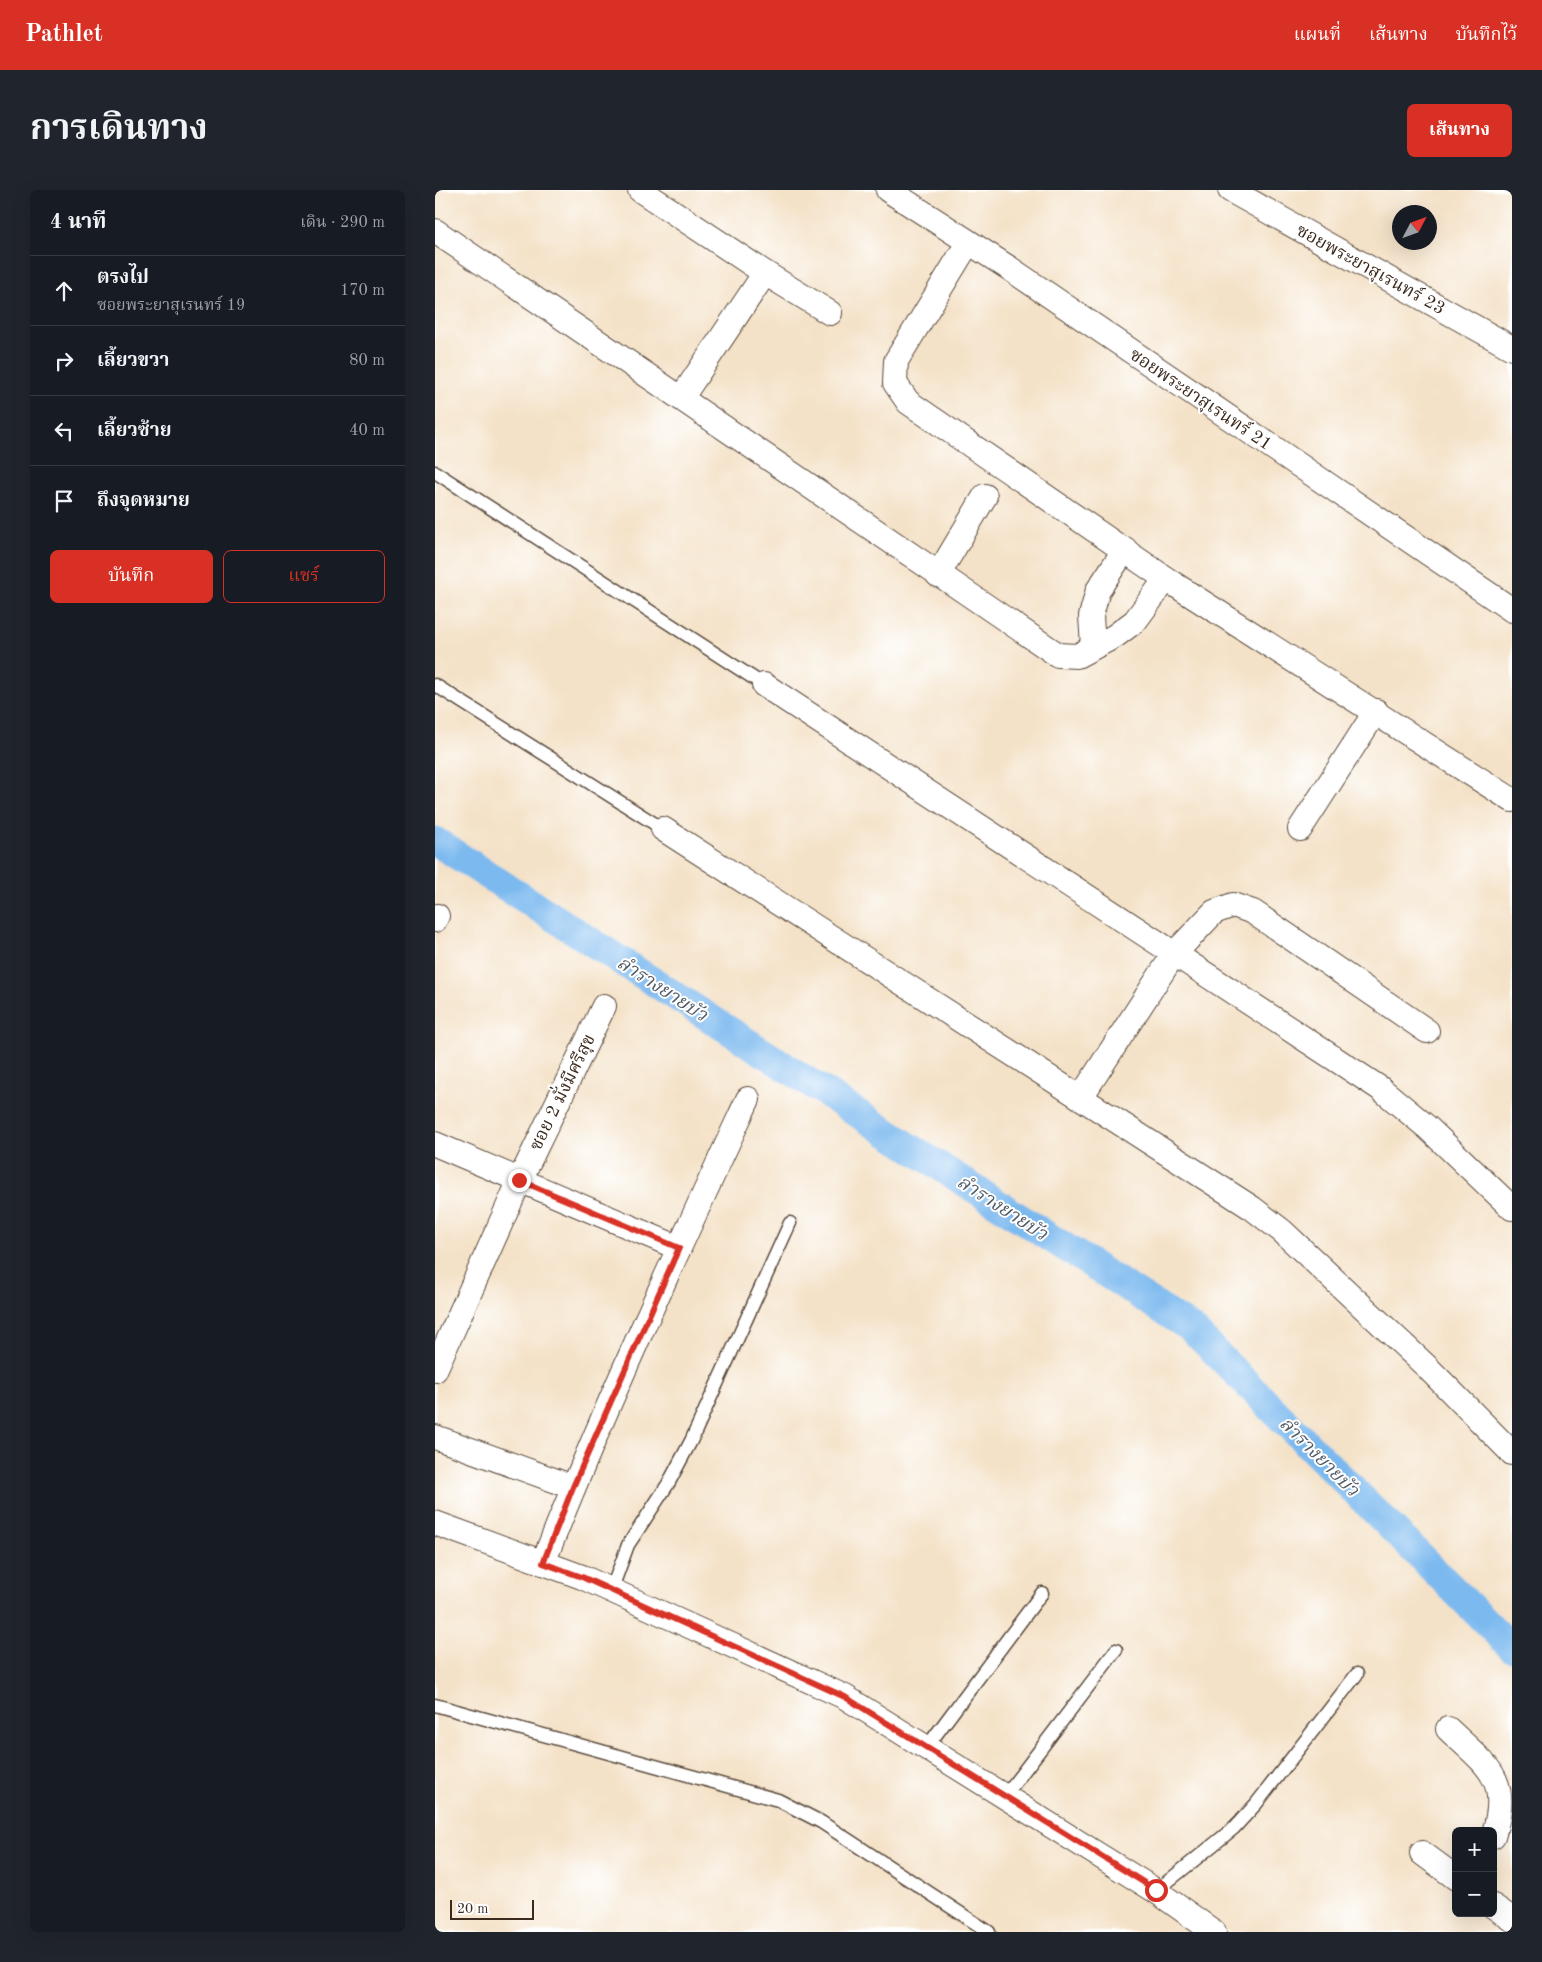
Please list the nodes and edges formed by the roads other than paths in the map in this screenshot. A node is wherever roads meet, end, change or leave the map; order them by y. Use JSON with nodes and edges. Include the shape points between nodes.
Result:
{"nodes":[{"id":1,"x":640,"y":190,"type":"edge"},
{"id":2,"x":888,"y":190,"type":"edge"},
{"id":3,"x":1230,"y":190,"type":"edge"},
{"id":4,"x":435,"y":231,"type":"edge"},
{"id":5,"x":969,"y":243,"type":"junction"},
{"id":6,"x":765,"y":273,"type":"junction"},
{"id":7,"x":831,"y":313,"type":"dead end"},
{"id":8,"x":1512,"y":348,"type":"edge"},
{"id":9,"x":682,"y":397,"type":"junction"},
{"id":10,"x":435,"y":472,"type":"edge"},
{"id":11,"x":985,"y":496,"type":"dead end"},
{"id":12,"x":1125,"y":549,"type":"junction"},
{"id":13,"x":938,"y":575,"type":"junction"},
{"id":14,"x":1166,"y":579,"type":"junction"},
{"id":15,"x":1512,"y":610,"type":"edge"},
{"id":16,"x":1093,"y":647,"type":"junction"},
{"id":17,"x":435,"y":685,"type":"edge"},
{"id":18,"x":764,"y":685,"type":"joint"},
{"id":19,"x":1376,"y":711,"type":"junction"},
{"id":20,"x":1512,"y":800,"type":"edge"},
{"id":21,"x":663,"y":829,"type":"joint"},
{"id":22,"x":1300,"y":829,"type":"dead end"},
{"id":23,"x":1173,"y":954,"type":"junction"},
{"id":24,"x":604,"y":1006,"type":"dead end"},
{"id":25,"x":1427,"y":1031,"type":"dead end"},
{"id":26,"x":1081,"y":1097,"type":"junction"},
{"id":27,"x":748,"y":1099,"type":"dead end"},
{"id":28,"x":435,"y":1144,"type":"edge"},
{"id":29,"x":519,"y":1180,"type":"junction"},
{"id":30,"x":1512,"y":1208,"type":"edge"},
{"id":31,"x":790,"y":1223,"type":"dead end"},
{"id":32,"x":679,"y":1248,"type":"junction"},
{"id":33,"x":435,"y":1370,"type":"edge"},
{"id":34,"x":435,"y":1437,"type":"edge"},
{"id":35,"x":1512,"y":1453,"type":"edge"},
{"id":36,"x":573,"y":1487,"type":"junction"},
{"id":37,"x":435,"y":1524,"type":"edge"},
{"id":38,"x":543,"y":1563,"type":"junction"},
{"id":39,"x":611,"y":1591,"type":"junction"},
{"id":40,"x":1042,"y":1593,"type":"dead end"},
{"id":41,"x":1116,"y":1650,"type":"dead end"},
{"id":42,"x":1357,"y":1674,"type":"dead end"},
{"id":43,"x":435,"y":1705,"type":"edge"},
{"id":44,"x":1448,"y":1729,"type":"dead end"},
{"id":45,"x":925,"y":1748,"type":"junction"},
{"id":46,"x":1004,"y":1798,"type":"junction"},
{"id":47,"x":1497,"y":1827,"type":"edge"},
{"id":48,"x":1423,"y":1853,"type":"dead end"},
{"id":49,"x":1452,"y":1875,"type":"edge"},
{"id":50,"x":1156,"y":1890,"type":"junction"},
{"id":51,"x":1497,"y":1909,"type":"edge"},
{"id":52,"x":1512,"y":1919,"type":"edge"},
{"id":53,"x":989,"y":1932,"type":"edge"},
{"id":54,"x":1214,"y":1932,"type":"edge"}],
"edges":[{"from":1,"to":6,"type":"street"},
{"from":2,"to":5,"type":"street","name":"ซอยพระยาสุเรนทร์ 21"},
{"from":3,"to":8,"type":"street","name":"ซอยพระยาสุเรนทร์ 23"},
{"from":4,"to":9,"type":"street"},
{"from":5,"to":12,"type":"street","via":[[896,361],[895,383],[908,402]]},
{"from":5,"to":15,"type":"street","name":"ซอยพระยาสุเรนทร์ 21"},
{"from":6,"to":7,"type":"street"},
{"from":6,"to":9,"type":"street"},
{"from":9,"to":13,"type":"street"},
{"from":10,"to":18,"type":"lane"},
{"from":11,"to":13,"type":"street"},
{"from":12,"to":14,"type":"street"},
{"from":12,"to":16,"type":"street","via":[[1098,590],[1091,616]]},
{"from":13,"to":16,"type":"street","via":[[1058,655],[1077,656]]},
{"from":14,"to":16,"type":"street","via":[[1135,620],[1115,636]]},
{"from":14,"to":19,"type":"street"},
{"from":17,"to":21,"type":"lane"},
{"from":18,"to":23,"type":"street"},
{"from":19,"to":20,"type":"street"},
{"from":19,"to":22,"type":"street"},
{"from":21,"to":26,"type":"street"},
{"from":23,"to":25,"type":"street","via":[[1214,912],[1233,905],[1253,912]]},
{"from":23,"to":26,"type":"street"},
{"from":23,"to":30,"type":"street","via":[[1381,1090],[1428,1128]]},
{"from":24,"to":29,"type":"street","name":"ซอย 2 มั่งมีศรีสุข"},
{"from":26,"to":35,"type":"street","via":[[1282,1231],[1426,1366]]},
{"from":27,"to":32,"type":"street"},
{"from":28,"to":29,"type":"street"},
{"from":29,"to":32,"type":"street"},
{"from":29,"to":33,"type":"street","name":"ซอย 2 มั่งมีศรีสุข"},
{"from":31,"to":39,"type":"lane","via":[[691,1441],[668,1484],[628,1545]]},
{"from":32,"to":36,"type":"street"},
{"from":34,"to":36,"type":"street"},
{"from":36,"to":38,"type":"street"},
{"from":37,"to":38,"type":"street"},
{"from":38,"to":39,"type":"street"},
{"from":39,"to":45,"type":"street","via":[[845,1697]]},
{"from":40,"to":45,"type":"lane"},
{"from":41,"to":46,"type":"lane"},
{"from":42,"to":50,"type":"lane","via":[[1234,1828]]},
{"from":43,"to":53,"type":"lane","via":[[778,1800],[821,1822]]},
{"from":44,"to":47,"type":"street","via":[[1496,1774],[1504,1794]]},
{"from":45,"to":46,"type":"street"},
{"from":46,"to":50,"type":"street"},
{"from":48,"to":49,"type":"street"},
{"from":50,"to":54,"type":"street"},
{"from":51,"to":52,"type":"street"}]}
